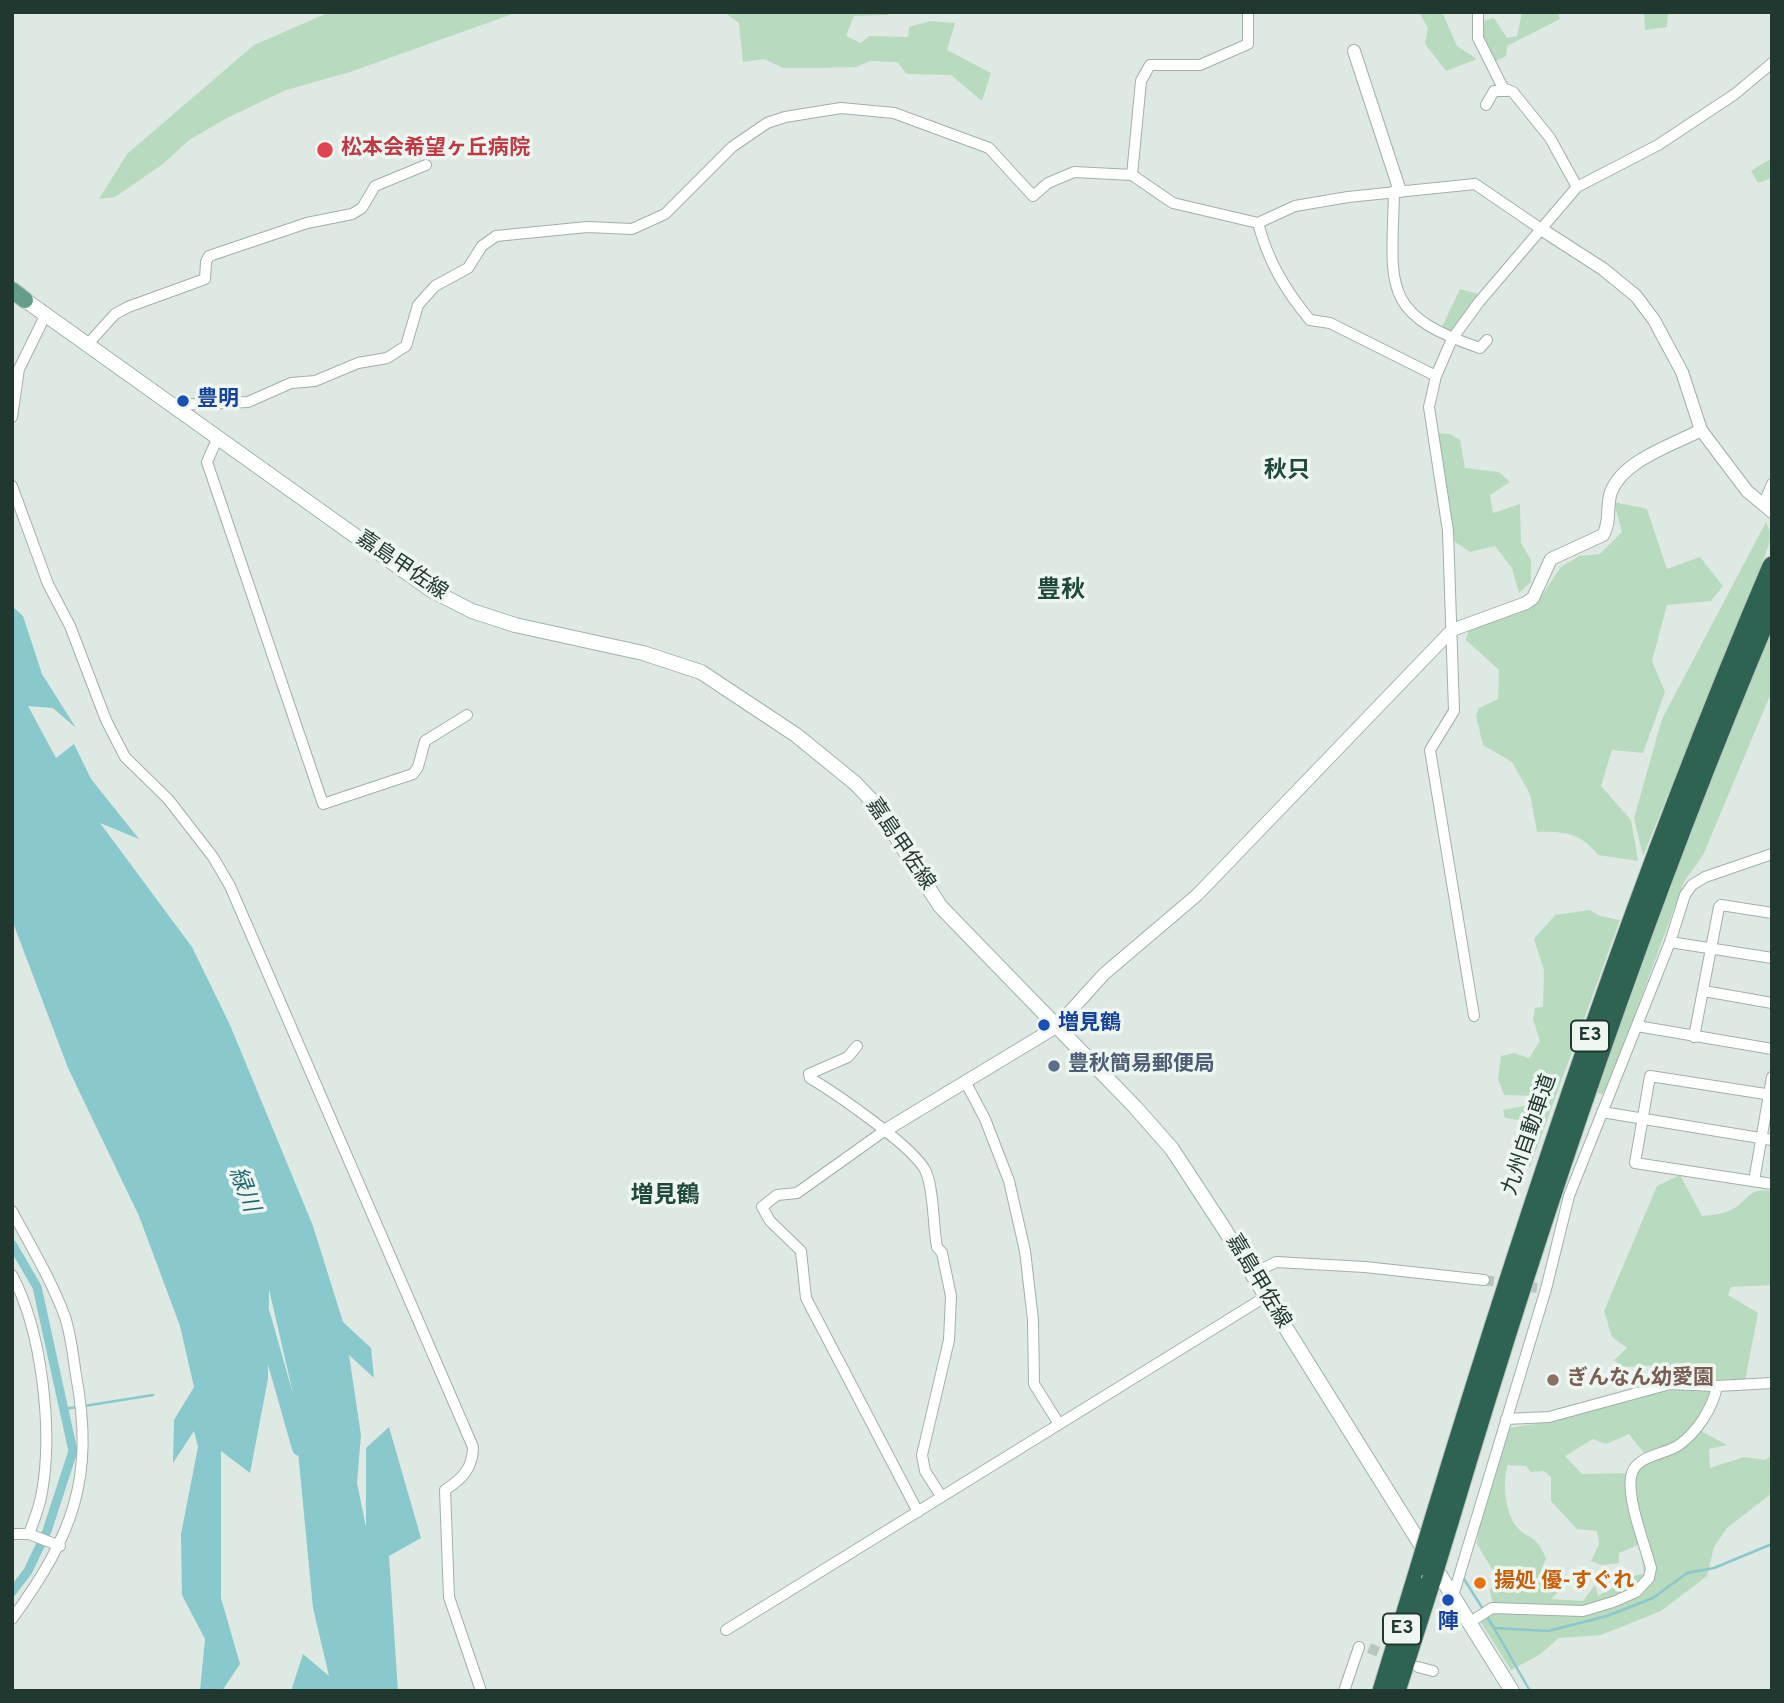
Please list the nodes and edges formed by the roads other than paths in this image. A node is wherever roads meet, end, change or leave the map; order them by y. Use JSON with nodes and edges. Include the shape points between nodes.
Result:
{"nodes":[{"id":1,"x":1248,"y":12,"type":"edge"},
{"id":2,"x":1478,"y":12,"type":"edge"},
{"id":3,"x":1354,"y":51,"type":"dead end"},
{"id":4,"x":1772,"y":63,"type":"edge"},
{"id":5,"x":1507,"y":91,"type":"junction"},
{"id":6,"x":1486,"y":105,"type":"dead end"},
{"id":7,"x":426,"y":165,"type":"dead end"},
{"id":8,"x":1132,"y":175,"type":"junction"},
{"id":9,"x":1577,"y":187,"type":"junction"},
{"id":10,"x":1397,"y":191,"type":"junction"},
{"id":11,"x":1258,"y":223,"type":"junction"},
{"id":12,"x":1541,"y":229,"type":"junction"},
{"id":13,"x":19,"y":295,"type":"edge"},
{"id":14,"x":46,"y":314,"type":"junction"},
{"id":15,"x":1452,"y":339,"type":"junction"},
{"id":16,"x":1487,"y":340,"type":"dead end"},
{"id":17,"x":88,"y":344,"type":"junction"},
{"id":18,"x":1436,"y":376,"type":"junction"},
{"id":19,"x":173,"y":405,"type":"junction"},
{"id":20,"x":12,"y":417,"type":"edge"},
{"id":21,"x":1701,"y":430,"type":"junction"},
{"id":22,"x":218,"y":438,"type":"junction"},
{"id":23,"x":1772,"y":484,"type":"edge"},
{"id":24,"x":12,"y":486,"type":"edge"},
{"id":25,"x":1768,"y":507,"type":"edge"},
{"id":26,"x":1772,"y":566,"type":"edge"},
{"id":27,"x":1772,"y":605,"type":"edge"},
{"id":28,"x":1452,"y":630,"type":"junction"},
{"id":29,"x":467,"y":715,"type":"dead end"},
{"id":30,"x":1772,"y":854,"type":"edge"},
{"id":31,"x":1772,"y":913,"type":"edge"},
{"id":32,"x":1670,"y":942,"type":"junction"},
{"id":33,"x":1712,"y":948,"type":"junction"},
{"id":34,"x":1772,"y":958,"type":"edge"},
{"id":35,"x":1704,"y":991,"type":"junction"},
{"id":36,"x":1772,"y":1003,"type":"edge"},
{"id":37,"x":1474,"y":1016,"type":"dead end"},
{"id":38,"x":1637,"y":1026,"type":"junction"},
{"id":39,"x":1056,"y":1027,"type":"junction"},
{"id":40,"x":1694,"y":1037,"type":"junction"},
{"id":41,"x":857,"y":1046,"type":"dead end"},
{"id":42,"x":1772,"y":1049,"type":"edge"},
{"id":43,"x":1772,"y":1077,"type":"edge"},
{"id":44,"x":966,"y":1083,"type":"junction"},
{"id":45,"x":1770,"y":1095,"type":"edge"},
{"id":46,"x":1602,"y":1112,"type":"junction"},
{"id":47,"x":1642,"y":1119,"type":"junction"},
{"id":48,"x":884,"y":1131,"type":"junction"},
{"id":49,"x":1767,"y":1139,"type":"edge"},
{"id":50,"x":1755,"y":1181,"type":"junction"},
{"id":51,"x":1772,"y":1184,"type":"edge"},
{"id":52,"x":12,"y":1212,"type":"edge"},
{"id":53,"x":1252,"y":1274,"type":"junction"},
{"id":54,"x":12,"y":1275,"type":"edge"},
{"id":55,"x":1484,"y":1280,"type":"tunnel mouth"},
{"id":56,"x":1265,"y":1297,"type":"junction"},
{"id":57,"x":1772,"y":1383,"type":"edge"},
{"id":58,"x":1717,"y":1386,"type":"junction"},
{"id":59,"x":1506,"y":1419,"type":"junction"},
{"id":60,"x":1059,"y":1424,"type":"junction"},
{"id":61,"x":941,"y":1496,"type":"junction"},
{"id":62,"x":918,"y":1512,"type":"junction"},
{"id":63,"x":1442,"y":1519,"type":"junction"},
{"id":64,"x":12,"y":1534,"type":"edge"},
{"id":65,"x":29,"y":1534,"type":"junction"},
{"id":66,"x":60,"y":1546,"type":"junction"},
{"id":67,"x":1426,"y":1574,"type":"junction"},
{"id":68,"x":1453,"y":1596,"type":"junction"},
{"id":69,"x":12,"y":1619,"type":"edge"},
{"id":70,"x":1472,"y":1621,"type":"junction"},
{"id":71,"x":726,"y":1630,"type":"dead end"},
{"id":72,"x":1359,"y":1647,"type":"dead end"},
{"id":73,"x":1418,"y":1667,"type":"dead end"},
{"id":74,"x":1433,"y":1671,"type":"dead end"},
{"id":75,"x":481,"y":1691,"type":"edge"},
{"id":76,"x":1344,"y":1691,"type":"edge"},
{"id":77,"x":1382,"y":1691,"type":"edge"},
{"id":78,"x":1396,"y":1691,"type":"edge"},
{"id":79,"x":1512,"y":1691,"type":"edge"}],
"edges":[{"from":1,"to":8,"type":"street","via":[[1248,44],[1200,65],[1150,65],[1140,81]]},
{"from":2,"to":5,"type":"street","via":[[1478,38]]},
{"from":3,"to":10,"type":"street"},
{"from":4,"to":9,"type":"street","via":[[1735,94],[1658,145]]},
{"from":5,"to":6,"type":"street","via":[[1494,91]]},
{"from":5,"to":9,"type":"street","via":[[1513,92],[1550,138]]},
{"from":7,"to":17,"type":"street","via":[[375,186],[362,208],[352,214],[307,223],[209,256],[205,279],[115,314]]},
{"from":8,"to":11,"type":"street","via":[[1173,203]]},
{"from":8,"to":19,"type":"street","via":[[1074,172],[1048,183],[1033,196],[989,148],[894,113],[841,108],[785,117],[767,122],[732,147],[665,214],[632,229],[587,227],[496,236],[482,246],[468,268],[435,286],[418,305],[406,346],[387,358],[291,383],[248,402]]},
{"from":9,"to":12,"type":"street"},
{"from":10,"to":11,"type":"street","via":[[1295,206]]},
{"from":10,"to":12,"type":"street","via":[[1475,184]]},
{"from":10,"to":15,"type":"street","via":[[1392,261],[1400,300],[1410,314]]},
{"from":11,"to":18,"type":"street","via":[[1267,256],[1310,320],[1331,323]]},
{"from":12,"to":15,"type":"street"},
{"from":12,"to":21,"type":"street","via":[[1636,296],[1682,372]]},
{"from":13,"to":14,"type":"main road","name":"嘉島甲佐線"},
{"from":14,"to":17,"type":"main road","name":"嘉島甲佐線"},
{"from":14,"to":20,"type":"street","via":[[19,369]]},
{"from":15,"to":16,"type":"street","via":[[1480,348]]},
{"from":15,"to":18,"type":"street"},
{"from":17,"to":19,"type":"main road","name":"嘉島甲佐線"},
{"from":18,"to":28,"type":"street","via":[[1429,407],[1448,531]]},
{"from":19,"to":22,"type":"main road","name":"嘉島甲佐線"},
{"from":21,"to":25,"type":"street","via":[[1747,491]]},
{"from":21,"to":28,"type":"street","via":[[1619,478],[1610,497],[1603,535],[1551,559],[1533,598]]},
{"from":22,"to":29,"type":"street","via":[[207,462],[323,804],[412,774],[425,741]]},
{"from":22,"to":39,"type":"main road","name":"嘉島甲佐線","via":[[401,570],[472,611],[670,661],[701,672],[754,704],[842,771],[876,805],[940,906]]},
{"from":23,"to":25,"type":"street"},
{"from":24,"to":75,"type":"street","via":[[48,584],[125,757],[168,799],[230,886],[473,1447],[473,1463],[445,1490],[446,1578]]},
{"from":26,"to":63,"type":"highway","name":"九州自動車道","number":"E3","via":[[1668,821],[1584,1053],[1510,1269]]},
{"from":27,"to":63,"type":"highway","name":"九州自動車道","number":"E3","via":[[1727,710],[1611,1017]]},
{"from":28,"to":37,"type":"street","via":[[1454,711],[1430,750]]},
{"from":28,"to":39,"type":"street","via":[[1197,895],[1104,974]]},
{"from":30,"to":32,"type":"street","via":[[1692,885]]},
{"from":31,"to":33,"type":"street","via":[[1721,905]]},
{"from":32,"to":33,"type":"street"},
{"from":32,"to":38,"type":"street"},
{"from":33,"to":34,"type":"street"},
{"from":33,"to":35,"type":"street"},
{"from":35,"to":36,"type":"street"},
{"from":35,"to":40,"type":"street"},
{"from":38,"to":40,"type":"street"},
{"from":38,"to":46,"type":"street"},
{"from":39,"to":44,"type":"street"},
{"from":39,"to":53,"type":"main road","name":"嘉島甲佐線","via":[[1172,1149]]},
{"from":40,"to":42,"type":"street"},
{"from":41,"to":48,"type":"street","via":[[848,1057],[813,1071],[810,1078]]},
{"from":43,"to":45,"type":"street"},
{"from":44,"to":48,"type":"street"},
{"from":44,"to":60,"type":"street","via":[[1009,1181],[1025,1251],[1034,1384]]},
{"from":45,"to":47,"type":"street","via":[[1650,1076]]},
{"from":45,"to":49,"type":"street"},
{"from":46,"to":47,"type":"street"},
{"from":46,"to":59,"type":"street","via":[[1569,1196]]},
{"from":47,"to":49,"type":"street"},
{"from":47,"to":50,"type":"street","via":[[1634,1163]]},
{"from":48,"to":61,"type":"street","via":[[912,1154],[927,1174],[937,1247],[951,1296],[949,1340],[922,1455],[925,1471]]},
{"from":48,"to":62,"type":"street","via":[[797,1193],[777,1195],[762,1208],[801,1251],[806,1298]]},
{"from":49,"to":50,"type":"street"},
{"from":50,"to":51,"type":"street"},
{"from":52,"to":66,"type":"street","via":[[65,1317],[84,1424],[84,1464]]},
{"from":53,"to":55,"type":"street","via":[[1276,1262]]},
{"from":53,"to":56,"type":"main road","name":"嘉島甲佐線"},
{"from":54,"to":65,"type":"street","via":[[29,1321],[43,1399],[46,1451],[42,1494]]},
{"from":56,"to":60,"type":"street"},
{"from":56,"to":68,"type":"main road","name":"嘉島甲佐線"},
{"from":57,"to":58,"type":"street"},
{"from":58,"to":59,"type":"street","via":[[1670,1384],[1549,1418]]},
{"from":58,"to":70,"type":"street","via":[[1693,1433],[1677,1447],[1647,1457],[1631,1476],[1651,1568],[1649,1578],[1636,1592],[1583,1611],[1492,1608]]},
{"from":59,"to":68,"type":"street"},
{"from":60,"to":61,"type":"street"},
{"from":61,"to":62,"type":"street"},
{"from":62,"to":71,"type":"street"},
{"from":63,"to":67,"type":"highway","name":"九州自動車道","number":"E3","bridge":true},
{"from":64,"to":65,"type":"street"},
{"from":65,"to":66,"type":"street"},
{"from":66,"to":69,"type":"street"},
{"from":67,"to":77,"type":"highway","name":"九州自動車道","number":"E3"},
{"from":67,"to":78,"type":"highway","name":"九州自動車道","number":"E3"},
{"from":68,"to":70,"type":"main road","name":"嘉島甲佐線"},
{"from":70,"to":79,"type":"main road","name":"嘉島甲佐線"},
{"from":72,"to":76,"type":"street"},
{"from":73,"to":74,"type":"street"}]}
